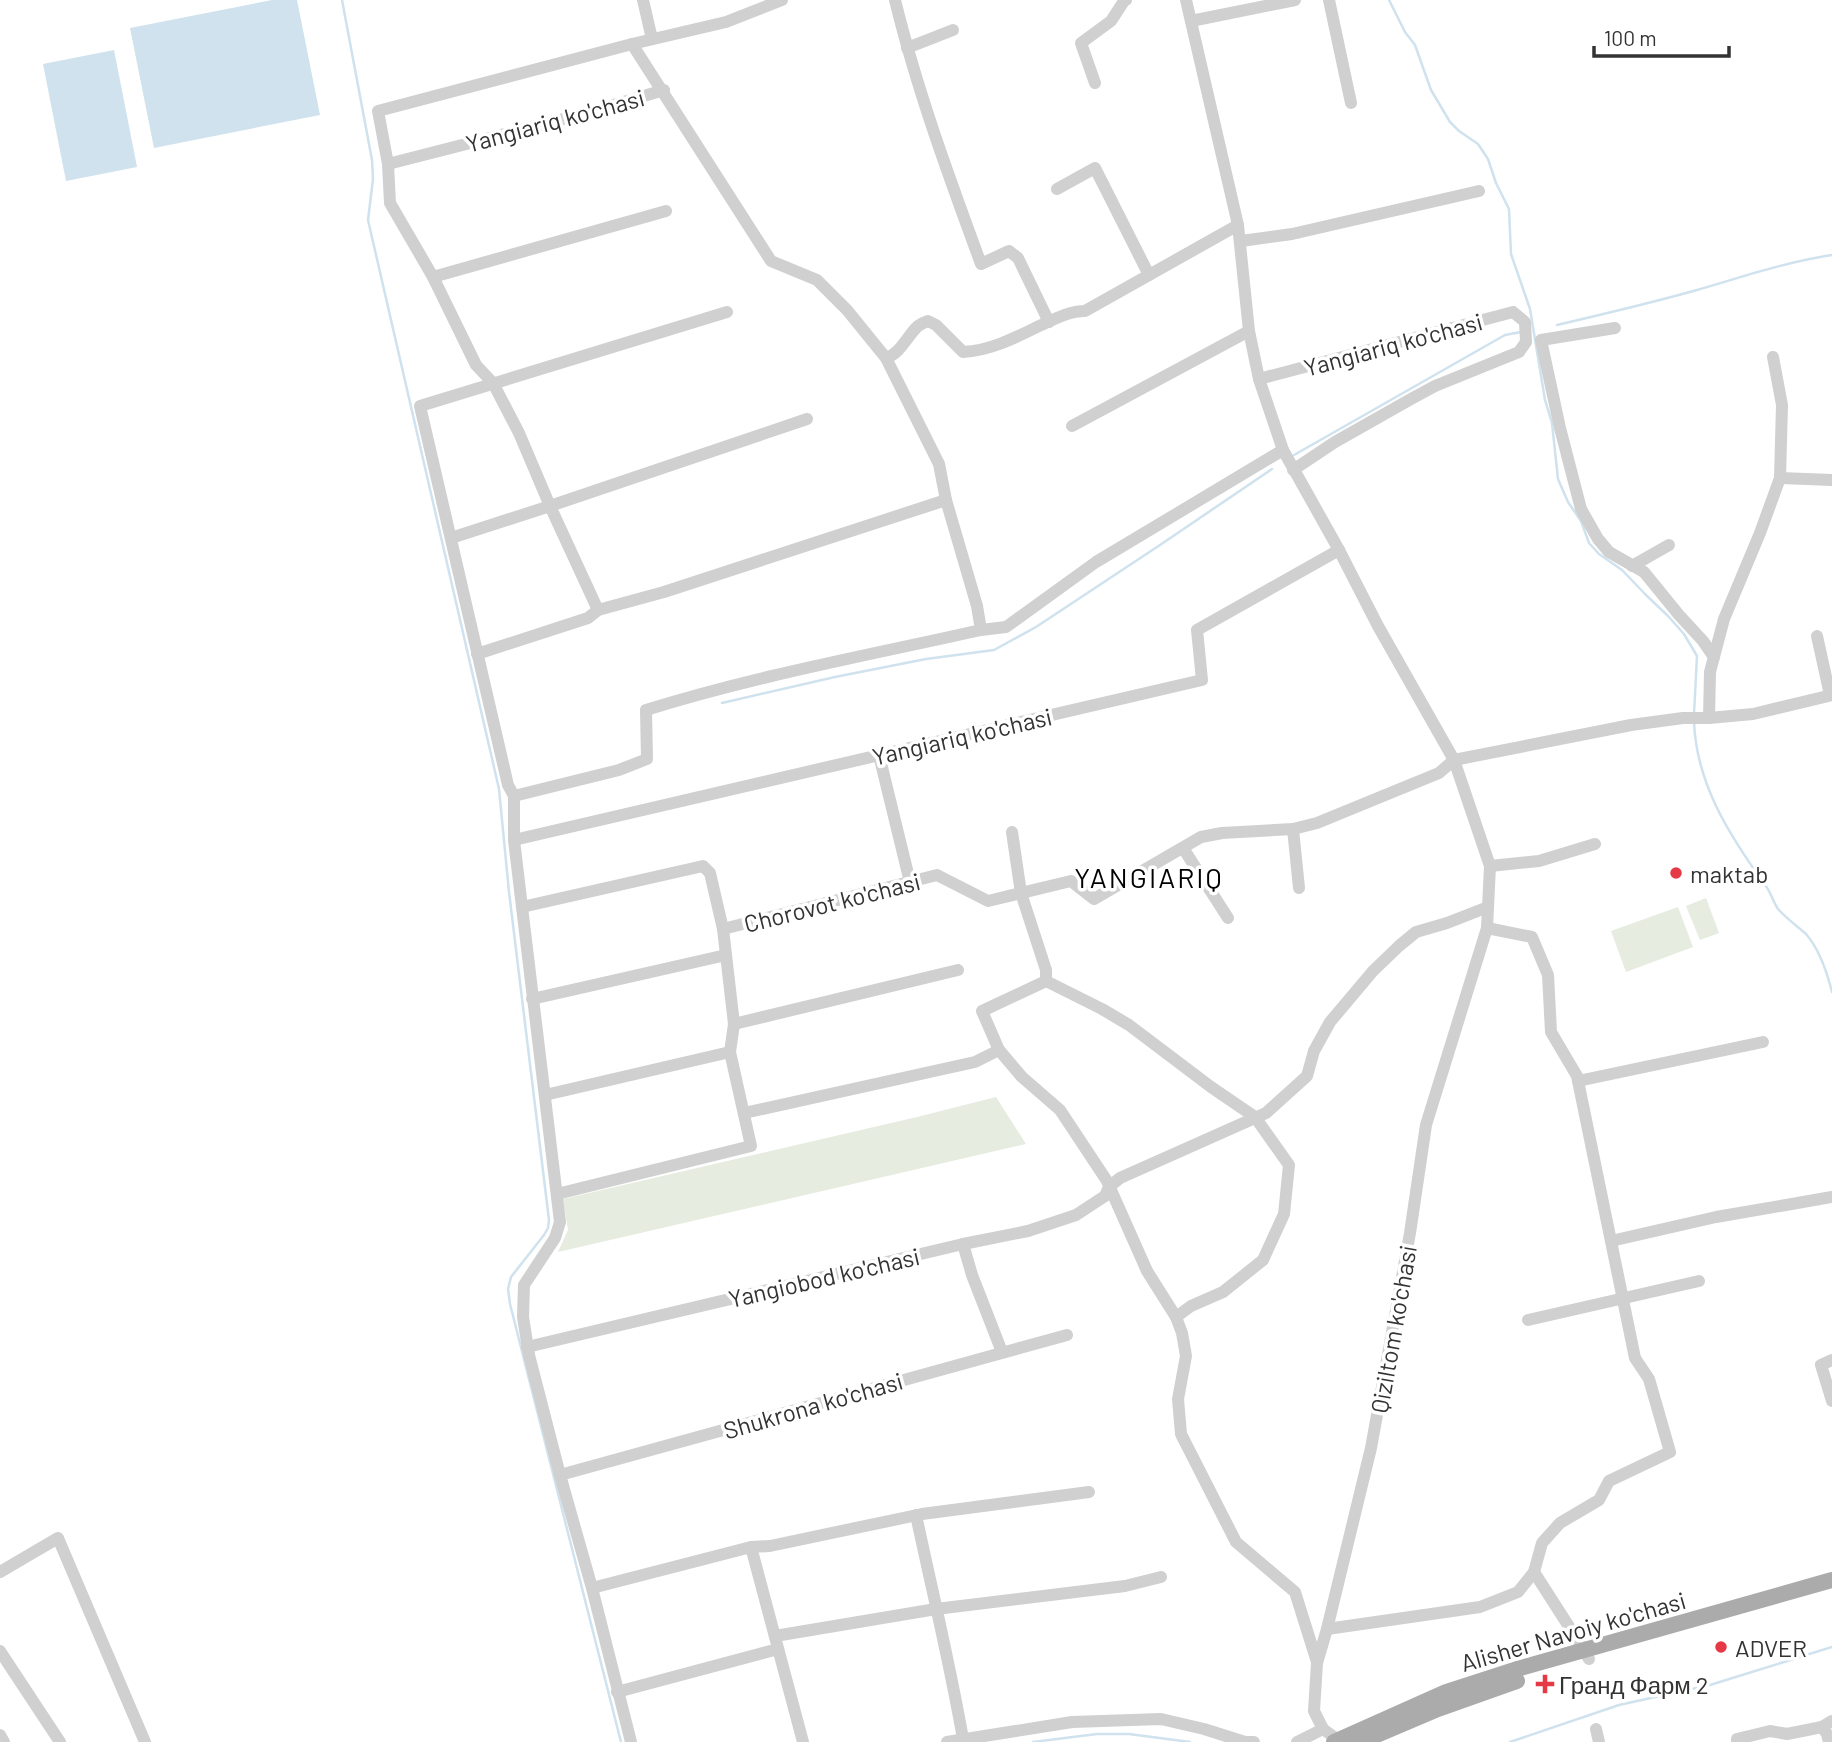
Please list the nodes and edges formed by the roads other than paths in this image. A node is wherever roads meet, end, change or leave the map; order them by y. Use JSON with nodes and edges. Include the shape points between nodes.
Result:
{"nodes":[{"id":1,"x":643,"y":0,"type":"edge"},
{"id":2,"x":782,"y":0,"type":"edge"},
{"id":3,"x":895,"y":0,"type":"edge"},
{"id":4,"x":1126,"y":0,"type":"edge"},
{"id":5,"x":1186,"y":0,"type":"edge"},
{"id":6,"x":1295,"y":0,"type":"edge"},
{"id":7,"x":1329,"y":0,"type":"edge"},
{"id":8,"x":1191,"y":21,"type":"junction"},
{"id":9,"x":953,"y":30,"type":"dead end"},
{"id":10,"x":652,"y":39,"type":"junction"},
{"id":11,"x":632,"y":44,"type":"junction"},
{"id":12,"x":907,"y":48,"type":"junction"},
{"id":13,"x":1095,"y":83,"type":"dead end"},
{"id":14,"x":664,"y":90,"type":"junction"},
{"id":15,"x":1351,"y":103,"type":"dead end"},
{"id":16,"x":388,"y":164,"type":"junction"},
{"id":17,"x":1058,"y":189,"type":"dead end"},
{"id":18,"x":1479,"y":191,"type":"dead end"},
{"id":19,"x":666,"y":211,"type":"dead end"},
{"id":20,"x":1238,"y":225,"type":"junction"},
{"id":21,"x":1241,"y":241,"type":"junction"},
{"id":22,"x":1149,"y":275,"type":"junction"},
{"id":23,"x":433,"y":277,"type":"junction"},
{"id":24,"x":727,"y":313,"type":"dead end"},
{"id":25,"x":1049,"y":322,"type":"junction"},
{"id":26,"x":1615,"y":328,"type":"dead end"},
{"id":27,"x":1249,"y":331,"type":"junction"},
{"id":28,"x":1773,"y":357,"type":"dead end"},
{"id":29,"x":886,"y":358,"type":"junction"},
{"id":30,"x":1259,"y":379,"type":"junction"},
{"id":31,"x":493,"y":383,"type":"junction"},
{"id":32,"x":807,"y":419,"type":"dead end"},
{"id":33,"x":1072,"y":426,"type":"dead end"},
{"id":34,"x":1283,"y":450,"type":"junction"},
{"id":35,"x":1293,"y":470,"type":"junction"},
{"id":36,"x":1780,"y":478,"type":"junction"},
{"id":37,"x":1832,"y":480,"type":"edge"},
{"id":38,"x":946,"y":500,"type":"junction"},
{"id":39,"x":550,"y":506,"type":"junction"},
{"id":40,"x":451,"y":538,"type":"junction"},
{"id":41,"x":1669,"y":545,"type":"dead end"},
{"id":42,"x":1339,"y":550,"type":"junction"},
{"id":43,"x":1632,"y":566,"type":"junction"},
{"id":44,"x":598,"y":610,"type":"junction"},
{"id":45,"x":981,"y":630,"type":"junction"},
{"id":46,"x":1817,"y":636,"type":"dead end"},
{"id":47,"x":477,"y":654,"type":"junction"},
{"id":48,"x":1714,"y":657,"type":"junction"},
{"id":49,"x":1831,"y":695,"type":"edge"},
{"id":50,"x":1709,"y":718,"type":"junction"},
{"id":51,"x":879,"y":755,"type":"junction"},
{"id":52,"x":1454,"y":760,"type":"junction"},
{"id":53,"x":514,"y":796,"type":"junction"},
{"id":54,"x":1293,"y":829,"type":"junction"},
{"id":55,"x":1012,"y":832,"type":"dead end"},
{"id":56,"x":514,"y":840,"type":"junction"},
{"id":57,"x":1595,"y":844,"type":"dead end"},
{"id":58,"x":1183,"y":848,"type":"junction"},
{"id":59,"x":1490,"y":866,"type":"junction"},
{"id":60,"x":909,"y":882,"type":"junction"},
{"id":61,"x":1299,"y":888,"type":"dead end"},
{"id":62,"x":1021,"y":893,"type":"junction"},
{"id":63,"x":522,"y":907,"type":"junction"},
{"id":64,"x":1488,"y":907,"type":"junction"},
{"id":65,"x":1228,"y":918,"type":"dead end"},
{"id":66,"x":1487,"y":928,"type":"junction"},
{"id":67,"x":723,"y":929,"type":"junction"},
{"id":68,"x":726,"y":955,"type":"junction"},
{"id":69,"x":958,"y":971,"type":"dead end"},
{"id":70,"x":1046,"y":981,"type":"junction"},
{"id":71,"x":532,"y":999,"type":"junction"},
{"id":72,"x":734,"y":1024,"type":"junction"},
{"id":73,"x":1763,"y":1042,"type":"dead end"},
{"id":74,"x":999,"y":1050,"type":"junction"},
{"id":75,"x":730,"y":1052,"type":"junction"},
{"id":76,"x":1578,"y":1082,"type":"junction"},
{"id":77,"x":545,"y":1095,"type":"junction"},
{"id":78,"x":744,"y":1113,"type":"junction"},
{"id":79,"x":1255,"y":1117,"type":"junction"},
{"id":80,"x":1109,"y":1187,"type":"junction"},
{"id":81,"x":558,"y":1194,"type":"junction"},
{"id":82,"x":1832,"y":1197,"type":"edge"},
{"id":83,"x":1611,"y":1241,"type":"junction"},
{"id":84,"x":963,"y":1244,"type":"junction"},
{"id":85,"x":1699,"y":1281,"type":"dead end"},
{"id":86,"x":1624,"y":1299,"type":"junction"},
{"id":87,"x":1177,"y":1317,"type":"junction"},
{"id":88,"x":1528,"y":1320,"type":"dead end"},
{"id":89,"x":1067,"y":1335,"type":"dead end"},
{"id":90,"x":527,"y":1348,"type":"junction"},
{"id":91,"x":1002,"y":1352,"type":"junction"},
{"id":92,"x":1826,"y":1363,"type":"edge"},
{"id":93,"x":1832,"y":1401,"type":"edge"},
{"id":94,"x":560,"y":1475,"type":"junction"},
{"id":95,"x":1089,"y":1492,"type":"dead end"},
{"id":96,"x":916,"y":1515,"type":"junction"},
{"id":97,"x":751,"y":1547,"type":"junction"},
{"id":98,"x":0,"y":1572,"type":"edge"},
{"id":99,"x":1534,"y":1572,"type":"junction"},
{"id":100,"x":1161,"y":1577,"type":"dead end"},
{"id":101,"x":1832,"y":1580,"type":"edge"},
{"id":102,"x":592,"y":1588,"type":"junction"},
{"id":103,"x":1832,"y":1591,"type":"edge"},
{"id":104,"x":936,"y":1609,"type":"junction"},
{"id":105,"x":1327,"y":1629,"type":"junction"},
{"id":106,"x":1664,"y":1632,"type":"junction"},
{"id":107,"x":776,"y":1642,"type":"junction"},
{"id":108,"x":0,"y":1651,"type":"edge"},
{"id":109,"x":1587,"y":1654,"type":"junction"},
{"id":110,"x":1317,"y":1663,"type":"junction"},
{"id":111,"x":617,"y":1692,"type":"junction"},
{"id":112,"x":1827,"y":1724,"type":"edge"},
{"id":113,"x":1323,"y":1729,"type":"junction"},
{"id":114,"x":0,"y":1735,"type":"edge"},
{"id":115,"x":1787,"y":1738,"type":"edge"},
{"id":116,"x":963,"y":1739,"type":"junction"},
{"id":117,"x":1338,"y":1741,"type":"edge"},
{"id":118,"x":4,"y":1742,"type":"edge"},
{"id":119,"x":60,"y":1742,"type":"edge"},
{"id":120,"x":145,"y":1742,"type":"edge"},
{"id":121,"x":631,"y":1742,"type":"edge"},
{"id":122,"x":803,"y":1742,"type":"edge"},
{"id":123,"x":947,"y":1742,"type":"edge"},
{"id":124,"x":1254,"y":1742,"type":"edge"},
{"id":125,"x":1297,"y":1742,"type":"edge"},
{"id":126,"x":1360,"y":1742,"type":"edge"},
{"id":127,"x":1737,"y":1742,"type":"edge"},
{"id":128,"x":1829,"y":1742,"type":"edge"}],
"edges":[{"from":1,"to":10,"type":"street"},
{"from":2,"to":10,"type":"street","via":[[726,22]]},
{"from":3,"to":12,"type":"street"},
{"from":4,"to":13,"type":"street","via":[[1111,21],[1081,43]]},
{"from":5,"to":8,"type":"street"},
{"from":6,"to":8,"type":"street"},
{"from":7,"to":15,"type":"street"},
{"from":8,"to":20,"type":"street"},
{"from":9,"to":12,"type":"street"},
{"from":10,"to":11,"type":"street"},
{"from":11,"to":14,"type":"street"},
{"from":11,"to":16,"type":"street","via":[[378,111]]},
{"from":12,"to":25,"type":"street","via":[[981,264],[1009,251],[1018,258]]},
{"from":14,"to":16,"type":"street","name":"Yangiariq ko'chasi"},
{"from":14,"to":29,"type":"street","name":"Yangiariq ko'chasi","via":[[771,261],[817,281]]},
{"from":16,"to":23,"type":"street","via":[[390,203]]},
{"from":17,"to":22,"type":"street","via":[[1095,168]]},
{"from":18,"to":21,"type":"street","via":[[1292,234]]},
{"from":19,"to":23,"type":"street"},
{"from":20,"to":21,"type":"street"},
{"from":20,"to":22,"type":"street"},
{"from":21,"to":27,"type":"street"},
{"from":22,"to":25,"type":"street","via":[[1085,311]]},
{"from":23,"to":31,"type":"street","via":[[476,365]]},
{"from":24,"to":31,"type":"street"},
{"from":25,"to":29,"type":"street","via":[[964,352],[928,320]]},
{"from":26,"to":43,"type":"street","via":[[1541,340],[1581,509],[1609,552]]},
{"from":27,"to":30,"type":"street"},
{"from":27,"to":33,"type":"street"},
{"from":28,"to":36,"type":"street","via":[[1782,405]]},
{"from":29,"to":38,"type":"street","name":"Yangiariq ko'chasi","via":[[939,464]]},
{"from":30,"to":34,"type":"street"},
{"from":30,"to":35,"type":"street","name":"Yangiariq ko'chasi","via":[[1513,312],[1525,322],[1527,342],[1519,352],[1411,399]]},
{"from":31,"to":39,"type":"street"},
{"from":31,"to":40,"type":"street","via":[[420,406]]},
{"from":32,"to":39,"type":"street"},
{"from":34,"to":35,"type":"street"},
{"from":34,"to":45,"type":"street","via":[[1096,562],[1006,627]]},
{"from":35,"to":42,"type":"street"},
{"from":36,"to":37,"type":"street"},
{"from":36,"to":48,"type":"street","via":[[1724,619]]},
{"from":38,"to":44,"type":"street"},
{"from":38,"to":45,"type":"street","name":"Yangiariq ko'chasi"},
{"from":39,"to":40,"type":"street"},
{"from":39,"to":44,"type":"street"},
{"from":40,"to":47,"type":"street"},
{"from":41,"to":43,"type":"street"},
{"from":42,"to":51,"type":"street","name":"Yangiariq ko'chasi","via":[[1197,630],[1202,680]]},
{"from":42,"to":52,"type":"street"},
{"from":43,"to":48,"type":"street","via":[[1644,572]]},
{"from":44,"to":47,"type":"street","via":[[588,618]]},
{"from":45,"to":53,"type":"street","via":[[646,710],[647,759]]},
{"from":46,"to":49,"type":"street"},
{"from":47,"to":53,"type":"street"},
{"from":48,"to":50,"type":"street"},
{"from":49,"to":50,"type":"street","via":[[1753,714]]},
{"from":50,"to":52,"type":"street","via":[[1631,725]]},
{"from":51,"to":56,"type":"street","name":"Yangiariq ko'chasi"},
{"from":51,"to":60,"type":"street"},
{"from":52,"to":54,"type":"street","via":[[1439,774]]},
{"from":52,"to":59,"type":"street"},
{"from":53,"to":56,"type":"street"},
{"from":54,"to":58,"type":"street","via":[[1222,833],[1201,837]]},
{"from":54,"to":61,"type":"street"},
{"from":55,"to":62,"type":"street"},
{"from":56,"to":63,"type":"street"},
{"from":57,"to":59,"type":"street","via":[[1539,861]]},
{"from":58,"to":62,"type":"street","name":"Chorovot ko'chasi","via":[[1094,899],[1071,881]]},
{"from":58,"to":65,"type":"street"},
{"from":59,"to":64,"type":"street","name":"Qiziltom ko'chasi"},
{"from":60,"to":62,"type":"street","name":"Chorovot ko'chasi","via":[[937,875],[988,901]]},
{"from":60,"to":67,"type":"street","name":"Chorovot ko'chasi"},
{"from":62,"to":70,"type":"street"},
{"from":63,"to":67,"type":"street","via":[[704,866],[710,873]]},
{"from":63,"to":71,"type":"street"},
{"from":64,"to":66,"type":"street","name":"Qiziltom ko'chasi"},
{"from":64,"to":79,"type":"street","via":[[1416,932],[1399,946],[1330,1022],[1307,1076],[1266,1113]]},
{"from":66,"to":76,"type":"street","via":[[1532,937],[1548,975],[1551,1032]]},
{"from":66,"to":105,"type":"street","name":"Qiziltom ko'chasi","via":[[1426,1125],[1371,1448]]},
{"from":67,"to":68,"type":"street"},
{"from":68,"to":71,"type":"street","name":"Chorovot ko'chasi"},
{"from":68,"to":72,"type":"street"},
{"from":69,"to":72,"type":"street"},
{"from":70,"to":74,"type":"street","via":[[982,1011]]},
{"from":70,"to":79,"type":"street","via":[[1129,1025]]},
{"from":71,"to":77,"type":"street"},
{"from":72,"to":75,"type":"street"},
{"from":73,"to":76,"type":"street"},
{"from":74,"to":78,"type":"street","via":[[975,1062]]},
{"from":74,"to":80,"type":"street","via":[[1060,1110]]},
{"from":75,"to":77,"type":"street"},
{"from":75,"to":78,"type":"street"},
{"from":76,"to":83,"type":"street"},
{"from":77,"to":81,"type":"street"},
{"from":78,"to":81,"type":"street","via":[[751,1146]]},
{"from":79,"to":80,"type":"street"},
{"from":79,"to":87,"type":"street","via":[[1289,1164],[1284,1214],[1263,1260],[1223,1292]]},
{"from":80,"to":84,"type":"street","name":"Yangiobod ko'chasi","via":[[1105,1196],[1076,1215],[1028,1231]]},
{"from":80,"to":87,"type":"street","via":[[1147,1271]]},
{"from":81,"to":90,"type":"street","via":[[561,1222],[524,1285]]},
{"from":82,"to":83,"type":"street"},
{"from":83,"to":86,"type":"street"},
{"from":84,"to":90,"type":"street","name":"Yangiobod ko'chasi"},
{"from":84,"to":91,"type":"street"},
{"from":85,"to":86,"type":"street"},
{"from":86,"to":88,"type":"street"},
{"from":86,"to":99,"type":"street","via":[[1635,1358],[1649,1380],[1670,1452],[1609,1481],[1599,1500],[1560,1522],[1542,1543]]},
{"from":87,"to":110,"type":"street","via":[[1186,1356],[1178,1399],[1181,1434],[1236,1542],[1294,1592]]},
{"from":89,"to":91,"type":"street","name":"Shukrona ko'chasi"},
{"from":90,"to":94,"type":"street"},
{"from":91,"to":94,"type":"street","name":"Shukrona ko'chasi"},
{"from":92,"to":93,"type":"street"},
{"from":94,"to":102,"type":"street"},
{"from":95,"to":96,"type":"street"},
{"from":96,"to":97,"type":"street"},
{"from":96,"to":104,"type":"street"},
{"from":97,"to":102,"type":"street"},
{"from":97,"to":107,"type":"street"},
{"from":98,"to":120,"type":"street","via":[[58,1538]]},
{"from":99,"to":105,"type":"street","via":[[1518,1592],[1480,1607]]},
{"from":99,"to":109,"type":"street"},
{"from":100,"to":104,"type":"street","via":[[1125,1586]]},
{"from":101,"to":106,"type":"main road","name":"Alisher Navoiy ko'chasi"},
{"from":102,"to":111,"type":"street"},
{"from":103,"to":106,"type":"main road","name":"Alisher Navoiy ko'chasi"},
{"from":104,"to":107,"type":"street"},
{"from":104,"to":116,"type":"street"},
{"from":105,"to":110,"type":"street","name":"Qiziltom ko'chasi"},
{"from":106,"to":109,"type":"main road","name":"Alisher Navoiy ko'chasi"},
{"from":107,"to":111,"type":"street"},
{"from":107,"to":122,"type":"street"},
{"from":108,"to":119,"type":"street"},
{"from":109,"to":117,"type":"main road","name":"Alisher Navoiy ko'chasi","via":[[1446,1692]]},
{"from":109,"to":126,"type":"main road","name":"Alisher Navoiy ko'chasi"},
{"from":110,"to":113,"type":"street","name":"Qiziltom ko'chasi","via":[[1314,1712]]},
{"from":111,"to":121,"type":"street"},
{"from":112,"to":115,"type":"street"},
{"from":112,"to":128,"type":"street"},
{"from":113,"to":117,"type":"street"},
{"from":113,"to":125,"type":"street"},
{"from":114,"to":118,"type":"street"},
{"from":115,"to":127,"type":"street","via":[[1770,1731]]},
{"from":116,"to":123,"type":"street"},
{"from":116,"to":124,"type":"street","via":[[1072,1722],[1161,1718]]}]}
